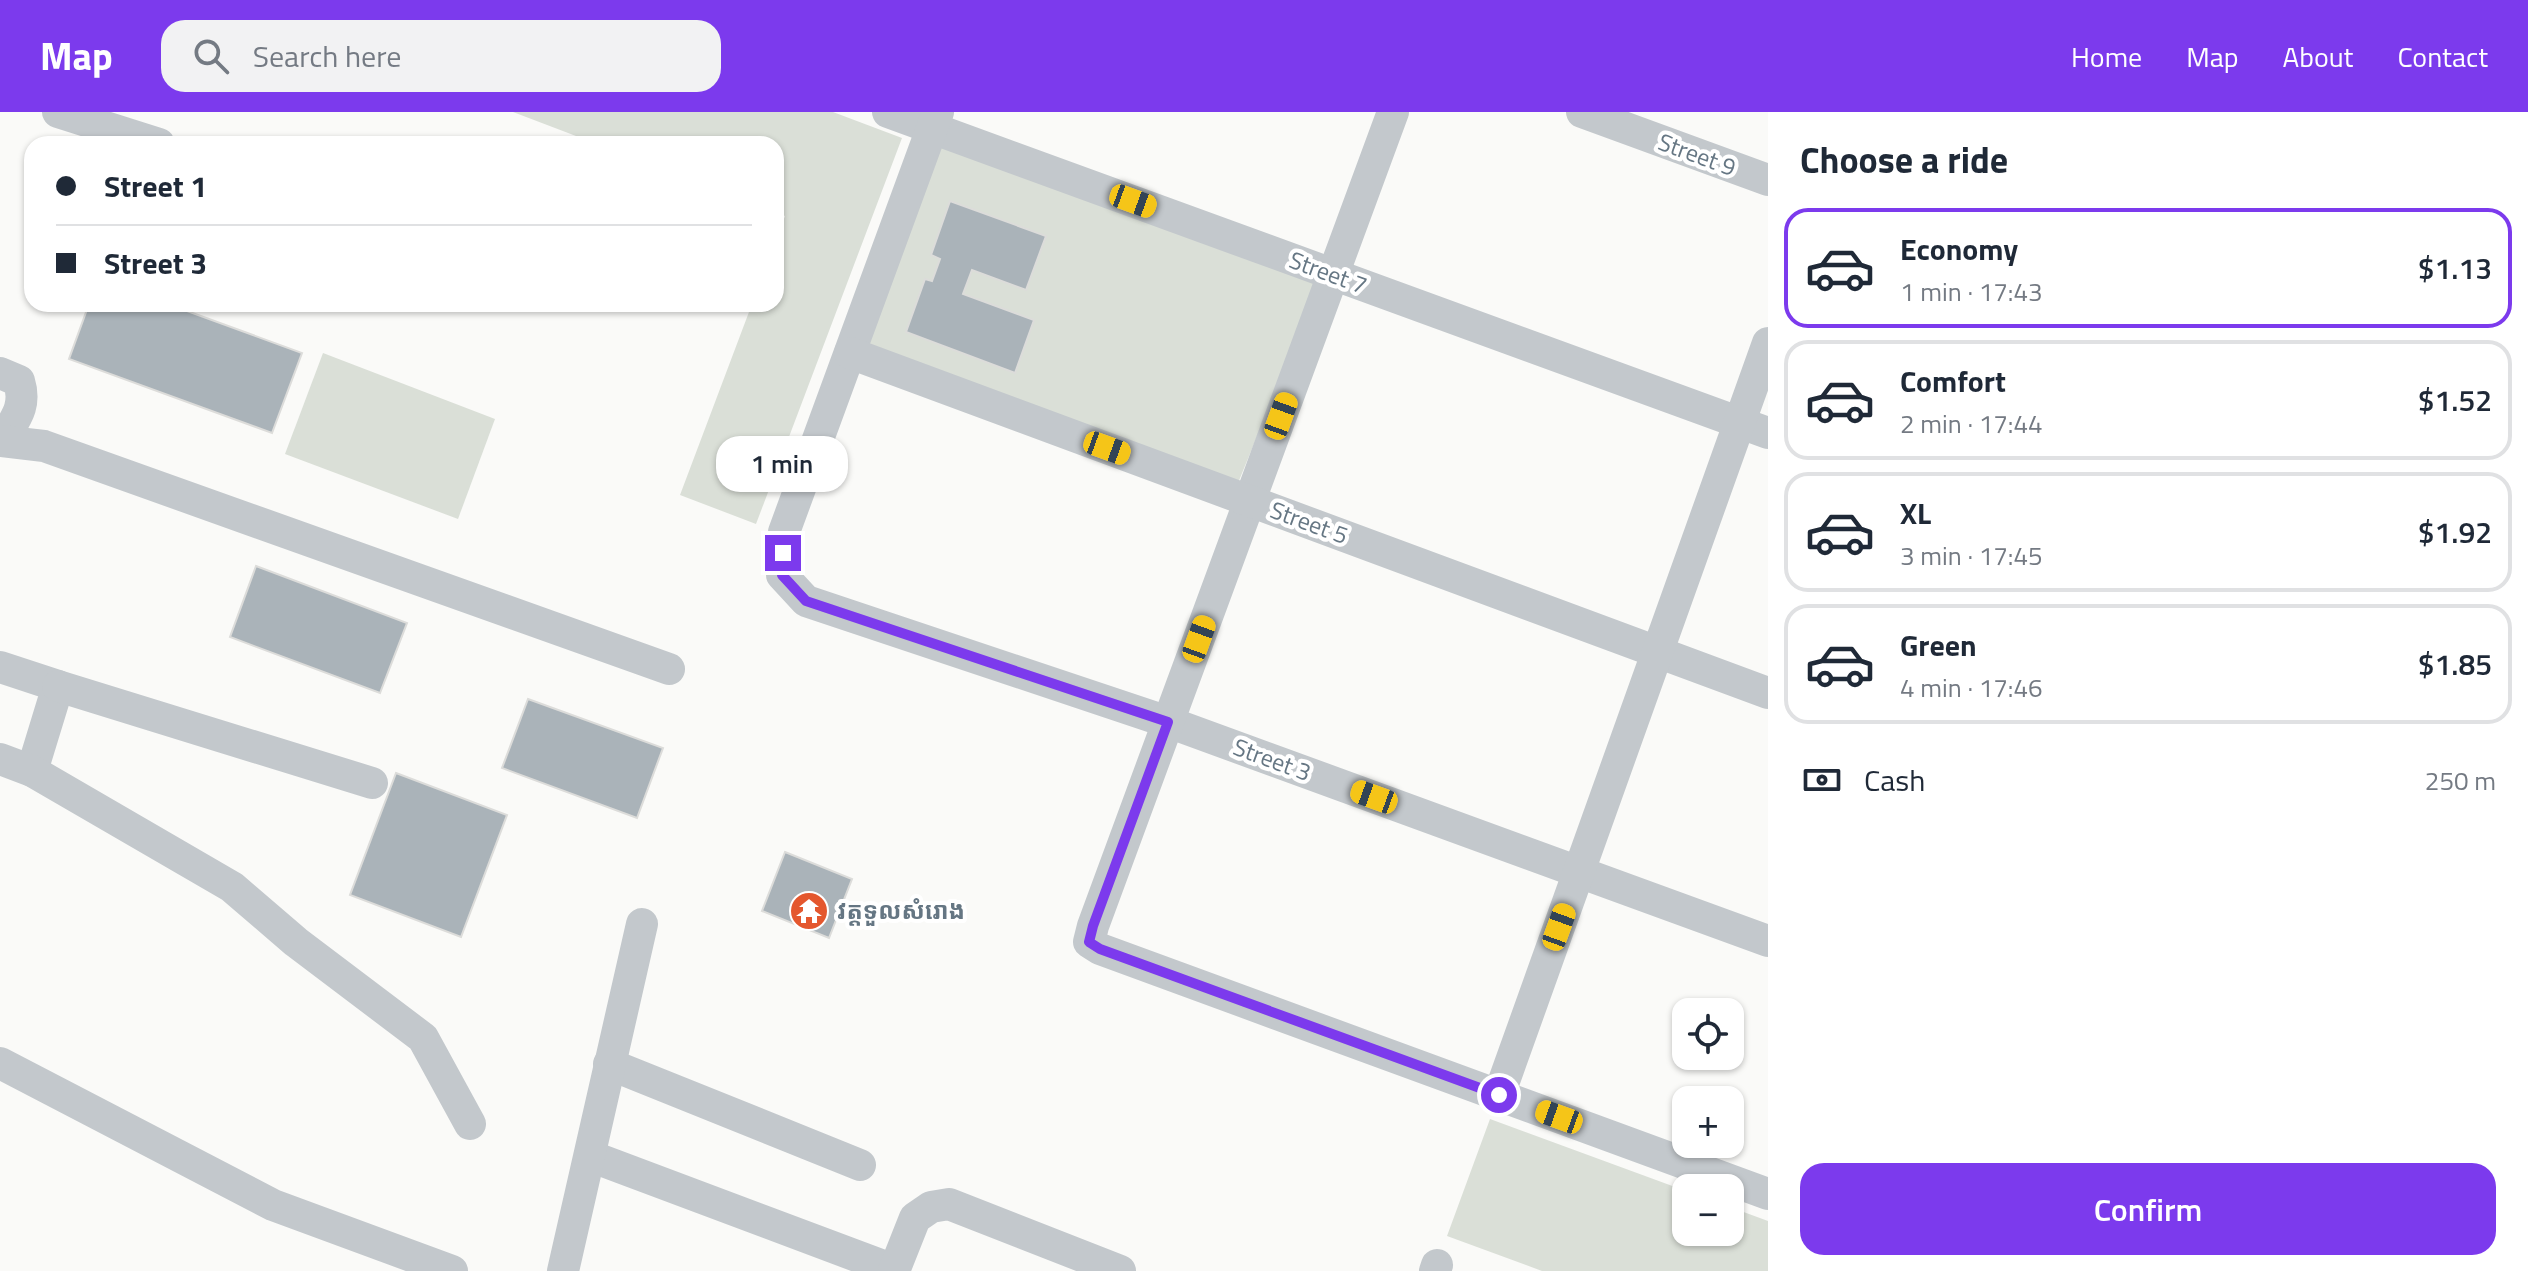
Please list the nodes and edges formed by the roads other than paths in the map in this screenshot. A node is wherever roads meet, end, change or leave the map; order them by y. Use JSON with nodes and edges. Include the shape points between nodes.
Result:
{"nodes":[{"id":1,"x":58,"y":112,"type":"edge"},
{"id":2,"x":888,"y":112,"type":"edge"},
{"id":3,"x":1393,"y":112,"type":"edge"},
{"id":4,"x":1582,"y":112,"type":"edge"},
{"id":5,"x":935,"y":120,"type":"edge"},
{"id":6,"x":134,"y":136,"type":"edge"},
{"id":7,"x":1768,"y":180,"type":"edge"},
{"id":8,"x":1333,"y":275,"type":"junction"},
{"id":9,"x":1768,"y":343,"type":"edge"},
{"id":10,"x":850,"y":353,"type":"junction"},
{"id":11,"x":0,"y":373,"type":"edge"},
{"id":12,"x":1754,"y":428,"type":"edge"},
{"id":13,"x":1,"y":441,"type":"edge"},
{"id":14,"x":1250,"y":501,"type":"junction"},
{"id":15,"x":1658,"y":652,"type":"junction"},
{"id":16,"x":0,"y":667,"type":"edge"},
{"id":17,"x":669,"y":669,"type":"dead end"},
{"id":18,"x":58,"y":686,"type":"junction"},
{"id":19,"x":1768,"y":693,"type":"edge"},
{"id":20,"x":1168,"y":722,"type":"junction"},
{"id":21,"x":0,"y":759,"type":"edge"},
{"id":22,"x":32,"y":771,"type":"junction"},
{"id":23,"x":372,"y":783,"type":"dead end"},
{"id":24,"x":1579,"y":871,"type":"junction"},
{"id":25,"x":642,"y":924,"type":"dead end"},
{"id":26,"x":1768,"y":941,"type":"edge"},
{"id":27,"x":0,"y":1063,"type":"edge"},
{"id":28,"x":609,"y":1064,"type":"junction"},
{"id":29,"x":1499,"y":1095,"type":"junction"},
{"id":30,"x":470,"y":1124,"type":"dead end"},
{"id":31,"x":590,"y":1156,"type":"junction"},
{"id":32,"x":860,"y":1165,"type":"dead end"},
{"id":33,"x":1768,"y":1194,"type":"edge"},
{"id":34,"x":452,"y":1271,"type":"edge"},
{"id":35,"x":563,"y":1271,"type":"edge"},
{"id":36,"x":894,"y":1271,"type":"edge"},
{"id":37,"x":1120,"y":1271,"type":"edge"}],
"edges":[{"from":1,"to":6,"type":"street"},
{"from":2,"to":5,"type":"street","name":"Street 7"},
{"from":3,"to":8,"type":"street"},
{"from":4,"to":7,"type":"street","name":"Street 9"},
{"from":5,"to":8,"type":"street","name":"Street 7"},
{"from":5,"to":10,"type":"street"},
{"from":8,"to":12,"type":"street","name":"Street 7"},
{"from":8,"to":14,"type":"street"},
{"from":9,"to":12,"type":"street"},
{"from":10,"to":14,"type":"street","name":"Street 5"},
{"from":10,"to":20,"type":"street","name":"Street 3","via":[[784,532],[782,575],[806,601]]},
{"from":11,"to":13,"type":"street","via":[[19,381],[23,394],[20,411]]},
{"from":12,"to":15,"type":"street"},
{"from":13,"to":17,"type":"street","via":[[44,446]]},
{"from":14,"to":15,"type":"street","name":"Street 5"},
{"from":14,"to":20,"type":"street"},
{"from":15,"to":19,"type":"street","name":"Street 5"},
{"from":15,"to":24,"type":"street"},
{"from":16,"to":18,"type":"street"},
{"from":18,"to":22,"type":"street"},
{"from":18,"to":23,"type":"street"},
{"from":20,"to":24,"type":"street","name":"Street 3"},
{"from":20,"to":29,"type":"street","via":[[1089,942]]},
{"from":21,"to":22,"type":"street"},
{"from":22,"to":30,"type":"street","via":[[232,887],[423,1038]]},
{"from":24,"to":26,"type":"street","name":"Street 3"},
{"from":24,"to":29,"type":"street"},
{"from":25,"to":28,"type":"street"},
{"from":27,"to":34,"type":"street","via":[[273,1205]]},
{"from":28,"to":31,"type":"street"},
{"from":28,"to":32,"type":"street"},
{"from":29,"to":33,"type":"street"},
{"from":31,"to":35,"type":"street"},
{"from":31,"to":36,"type":"street"},
{"from":36,"to":37,"type":"street","via":[[915,1218],[931,1207],[949,1204]]}]}
